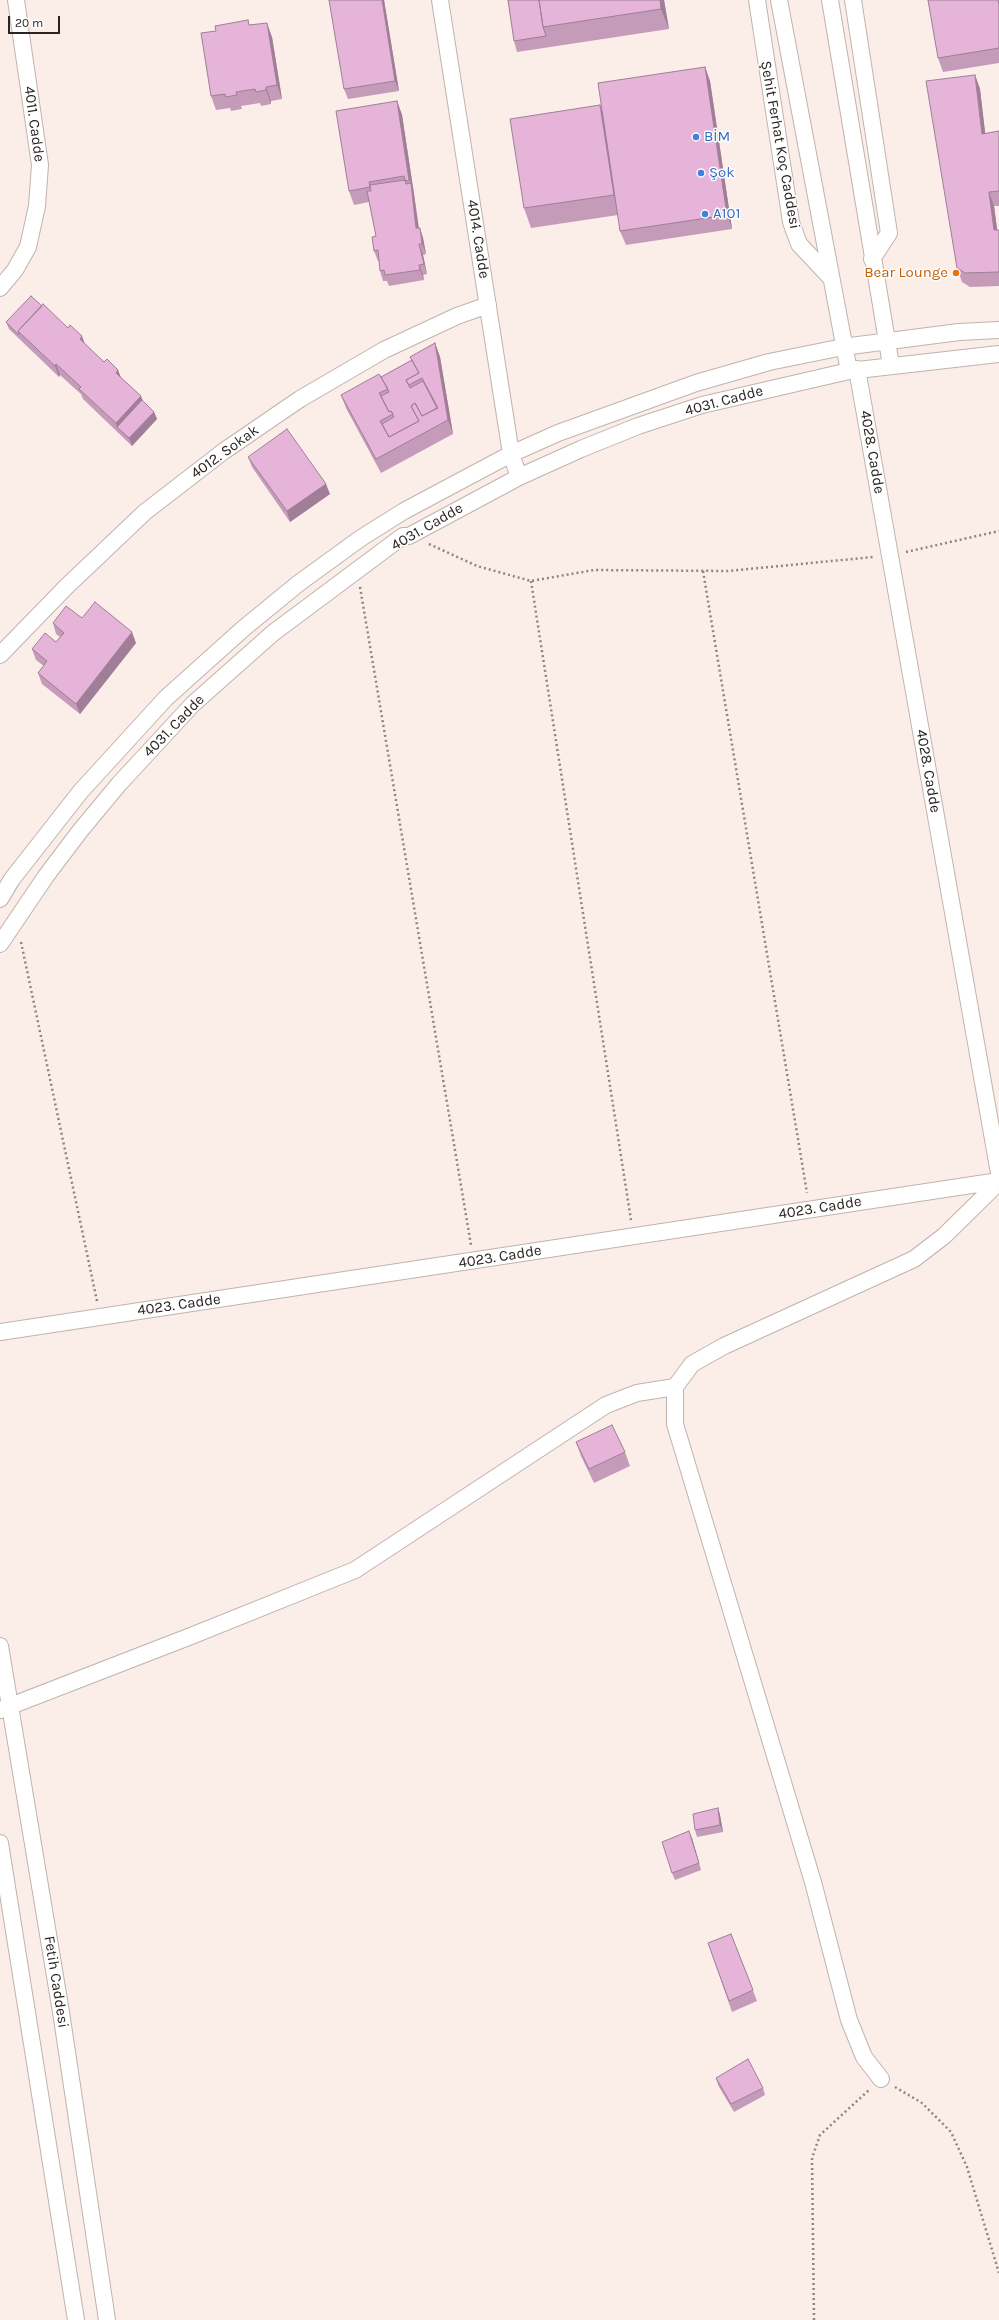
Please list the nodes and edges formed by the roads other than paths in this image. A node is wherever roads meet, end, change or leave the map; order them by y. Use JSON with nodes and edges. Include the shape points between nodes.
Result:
{"nodes":[{"id":1,"x":16,"y":0,"type":"edge"},
{"id":2,"x":440,"y":0,"type":"edge"},
{"id":3,"x":756,"y":0,"type":"edge"},
{"id":4,"x":779,"y":0,"type":"edge"},
{"id":5,"x":830,"y":0,"type":"edge"},
{"id":6,"x":853,"y":0,"type":"edge"},
{"id":7,"x":872,"y":259,"type":"junction"},
{"id":8,"x":830,"y":277,"type":"junction"},
{"id":9,"x":0,"y":288,"type":"edge"},
{"id":10,"x":488,"y":305,"type":"junction"},
{"id":11,"x":999,"y":330,"type":"edge"},
{"id":12,"x":886,"y":341,"type":"junction"},
{"id":13,"x":843,"y":347,"type":"junction"},
{"id":14,"x":999,"y":354,"type":"edge"},
{"id":15,"x":891,"y":365,"type":"junction"},
{"id":16,"x":853,"y":370,"type":"junction"},
{"id":17,"x":511,"y":454,"type":"junction"},
{"id":18,"x":519,"y":477,"type":"junction"},
{"id":19,"x":0,"y":654,"type":"edge"},
{"id":20,"x":0,"y":899,"type":"edge"},
{"id":21,"x":0,"y":944,"type":"edge"},
{"id":22,"x":999,"y":1173,"type":"edge"},
{"id":23,"x":999,"y":1181,"type":"edge"},
{"id":24,"x":0,"y":1332,"type":"edge"},
{"id":25,"x":675,"y":1387,"type":"junction"},
{"id":26,"x":0,"y":1646,"type":"edge"},
{"id":27,"x":5,"y":1708,"type":"edge"},
{"id":28,"x":0,"y":1843,"type":"edge"},
{"id":29,"x":880,"y":2078,"type":"road end"},
{"id":30,"x":76,"y":2320,"type":"edge"},
{"id":31,"x":107,"y":2320,"type":"edge"}],
"edges":[{"from":1,"to":9,"type":"street","name":"4011. Cadde","via":[[40,166],[37,206],[28,247],[15,270]]},
{"from":2,"to":10,"type":"street","name":"4014. Cadde"},
{"from":3,"to":8,"type":"street","name":"Şehit Ferhat Koç Caddesi","via":[[791,222],[799,244]]},
{"from":4,"to":8,"type":"street","name":"Şehit Ferhat Koç Caddesi"},
{"from":5,"to":7,"type":"street"},
{"from":6,"to":7,"type":"street","via":[[889,233]]},
{"from":7,"to":12,"type":"street"},
{"from":8,"to":13,"type":"street","name":"Şehit Ferhat Koç Caddesi"},
{"from":10,"to":17,"type":"street","name":"4014. Cadde"},
{"from":10,"to":19,"type":"street","name":"4012. Sokak","via":[[450,318],[384,350],[300,399],[224,451],[145,512]]},
{"from":11,"to":12,"type":"street","name":"4031. Cadde"},
{"from":12,"to":13,"type":"street","name":"4031. Cadde"},
{"from":12,"to":15,"type":"street"},
{"from":13,"to":16,"type":"street","name":"Şehit Ferhat Koç Caddesi"},
{"from":13,"to":17,"type":"street","name":"4031. Cadde","via":[[769,362],[696,383],[606,414]]},
{"from":14,"to":15,"type":"street","name":"4031. Cadde"},
{"from":15,"to":16,"type":"street","name":"4031. Cadde"},
{"from":16,"to":18,"type":"street","name":"4031. Cadde","via":[[702,405],[638,426]]},
{"from":16,"to":22,"type":"street","name":"4028. Cadde","via":[[890,555]]},
{"from":17,"to":18,"type":"street","name":"4014. Cadde"},
{"from":17,"to":20,"type":"street","name":"4031. Cadde","via":[[404,511],[361,538],[299,582],[204,662],[166,698],[81,791],[12,879]]},
{"from":18,"to":21,"type":"street","name":"4031. Cadde","via":[[410,536],[403,536],[273,633],[193,704],[119,784],[80,831]]},
{"from":23,"to":24,"type":"street","name":"4023. Cadde"},
{"from":23,"to":25,"type":"street","via":[[944,1236],[914,1259],[724,1346],[692,1364]]},
{"from":25,"to":27,"type":"street","via":[[637,1393],[606,1405],[355,1570]]},
{"from":25,"to":29,"type":"street","via":[[676,1424],[813,1882],[849,2020],[864,2057]]},
{"from":26,"to":27,"type":"street","name":"Fetih Caddesi"},
{"from":27,"to":31,"type":"street","name":"Fetih Caddesi","via":[[60,2004]]},
{"from":28,"to":30,"type":"street"}]}
